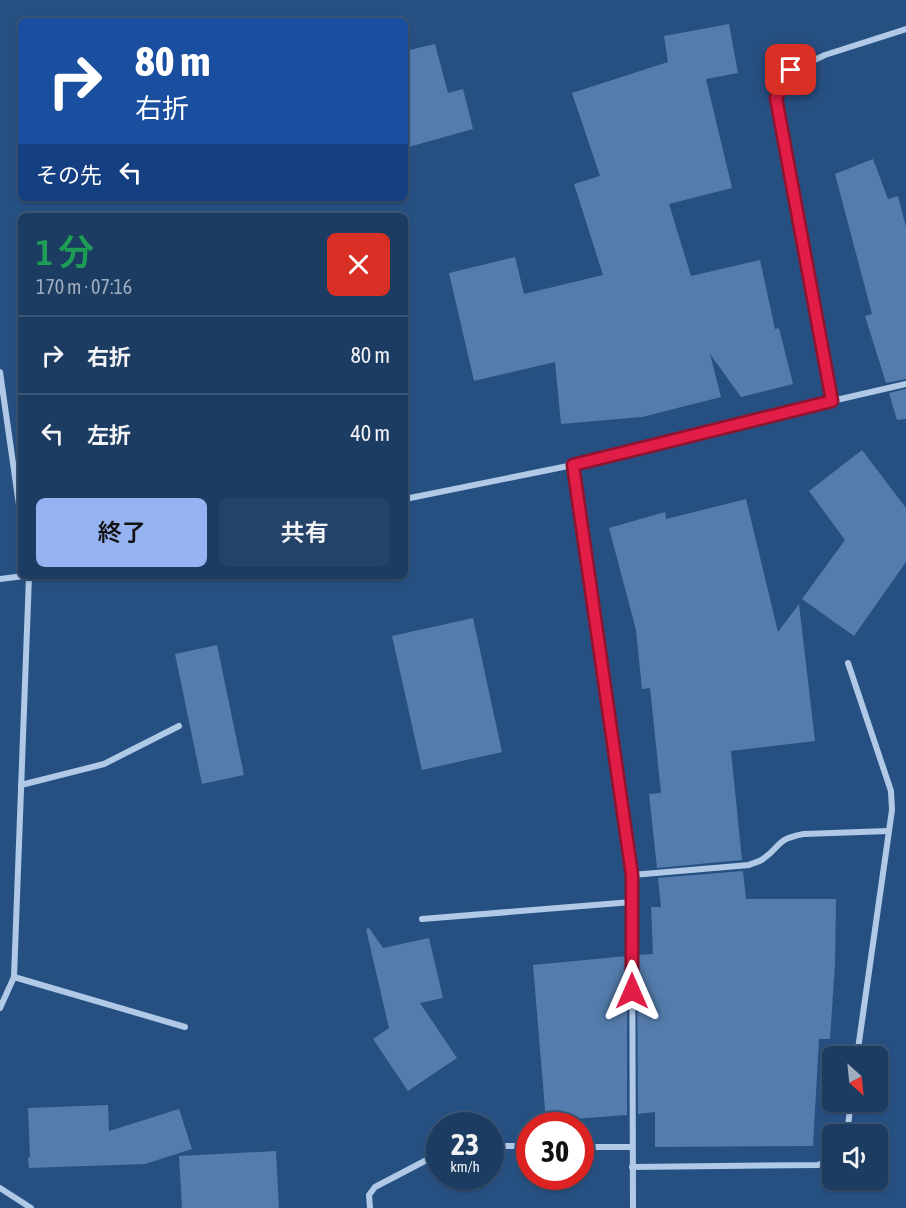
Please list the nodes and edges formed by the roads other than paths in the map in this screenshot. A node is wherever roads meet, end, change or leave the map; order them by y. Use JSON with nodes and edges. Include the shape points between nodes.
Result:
{"nodes":[{"id":1,"x":906,"y":30,"type":"edge"},
{"id":2,"x":0,"y":372,"type":"edge"},
{"id":3,"x":906,"y":384,"type":"edge"},
{"id":4,"x":832,"y":401,"type":"junction"},
{"id":5,"x":573,"y":465,"type":"junction"},
{"id":6,"x":18,"y":498,"type":"edge"},
{"id":7,"x":408,"y":498,"type":"edge"},
{"id":8,"x":18,"y":577,"type":"edge"},
{"id":9,"x":0,"y":579,"type":"edge"},
{"id":10,"x":29,"y":579,"type":"edge"},
{"id":11,"x":848,"y":663,"type":"dead end"},
{"id":12,"x":179,"y":726,"type":"dead end"},
{"id":13,"x":21,"y":785,"type":"junction"},
{"id":14,"x":888,"y":831,"type":"junction"},
{"id":15,"x":632,"y":875,"type":"junction"},
{"id":16,"x":632,"y":902,"type":"junction"},
{"id":17,"x":422,"y":919,"type":"dead end"},
{"id":18,"x":14,"y":977,"type":"junction"},
{"id":19,"x":0,"y":1008,"type":"edge"},
{"id":20,"x":185,"y":1027,"type":"dead end"},
{"id":21,"x":858,"y":1046,"type":"edge"},
{"id":22,"x":594,"y":1147,"type":"edge"},
{"id":23,"x":632,"y":1147,"type":"junction"},
{"id":24,"x":426,"y":1160,"type":"edge"},
{"id":25,"x":822,"y":1163,"type":"edge"},
{"id":26,"x":632,"y":1167,"type":"junction"},
{"id":27,"x":0,"y":1188,"type":"edge"},
{"id":28,"x":31,"y":1208,"type":"edge"},
{"id":29,"x":370,"y":1208,"type":"edge"},
{"id":30,"x":633,"y":1208,"type":"edge"}],
"edges":[{"from":1,"to":4,"type":"street","via":[[791,70],[776,98]]},
{"from":2,"to":6,"type":"street"},
{"from":3,"to":4,"type":"street"},
{"from":4,"to":5,"type":"street"},
{"from":5,"to":7,"type":"street"},
{"from":5,"to":15,"type":"street"},
{"from":8,"to":9,"type":"street"},
{"from":10,"to":13,"type":"street"},
{"from":11,"to":14,"type":"street","via":[[891,791]]},
{"from":12,"to":13,"type":"street","via":[[105,764]]},
{"from":13,"to":18,"type":"street"},
{"from":14,"to":15,"type":"street","via":[[797,835],[780,841],[763,860],[749,865]]},
{"from":14,"to":21,"type":"street"},
{"from":15,"to":16,"type":"street"},
{"from":16,"to":17,"type":"street"},
{"from":16,"to":23,"type":"street"},
{"from":18,"to":19,"type":"street"},
{"from":18,"to":20,"type":"street"},
{"from":22,"to":23,"type":"street"},
{"from":23,"to":26,"type":"street"},
{"from":24,"to":29,"type":"street","via":[[375,1187],[369,1195]]},
{"from":25,"to":26,"type":"street"},
{"from":26,"to":30,"type":"street"},
{"from":27,"to":28,"type":"street"}]}
